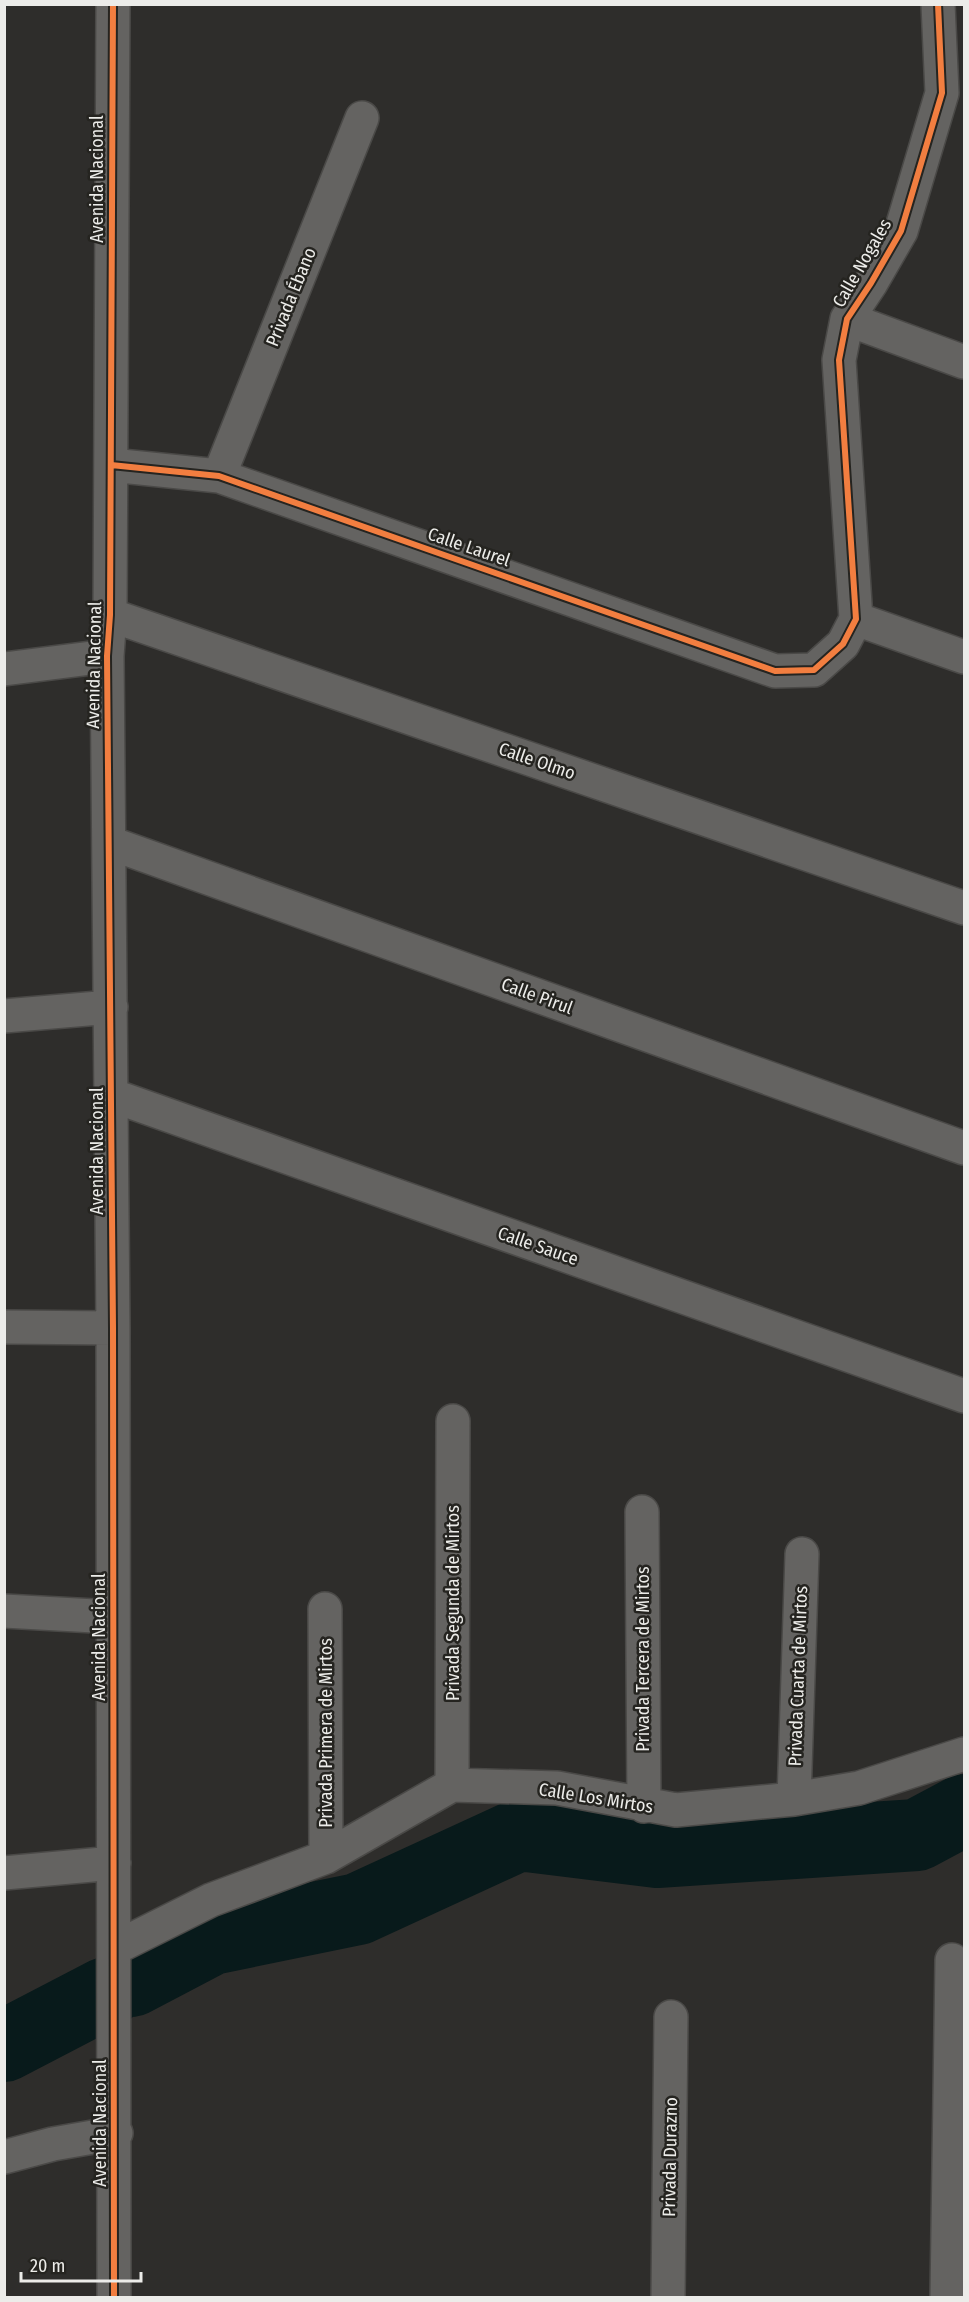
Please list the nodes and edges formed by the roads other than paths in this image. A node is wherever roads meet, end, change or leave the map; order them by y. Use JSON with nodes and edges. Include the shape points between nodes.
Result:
{"nodes":[{"id":1,"x":113,"y":4,"type":"edge"},
{"id":2,"x":938,"y":4,"type":"edge"},
{"id":3,"x":953,"y":95,"type":"edge"},
{"id":4,"x":362,"y":118,"type":"dead end"},
{"id":5,"x":847,"y":319,"type":"junction"},
{"id":6,"x":964,"y":362,"type":"edge"},
{"id":7,"x":111,"y":465,"type":"junction"},
{"id":8,"x":219,"y":476,"type":"junction"},
{"id":9,"x":110,"y":615,"type":"junction"},
{"id":10,"x":856,"y":619,"type":"junction"},
{"id":11,"x":107,"y":656,"type":"junction"},
{"id":12,"x":964,"y":657,"type":"edge"},
{"id":13,"x":4,"y":669,"type":"edge"},
{"id":14,"x":110,"y":843,"type":"junction"},
{"id":15,"x":964,"y":908,"type":"edge"},
{"id":16,"x":111,"y":1007,"type":"junction"},
{"id":17,"x":4,"y":1016,"type":"edge"},
{"id":18,"x":111,"y":1095,"type":"junction"},
{"id":19,"x":964,"y":1148,"type":"edge"},
{"id":20,"x":4,"y":1327,"type":"edge"},
{"id":21,"x":113,"y":1328,"type":"junction"},
{"id":22,"x":964,"y":1396,"type":"edge"},
{"id":23,"x":453,"y":1421,"type":"dead end"},
{"id":24,"x":642,"y":1512,"type":"dead end"},
{"id":25,"x":802,"y":1554,"type":"dead end"},
{"id":26,"x":325,"y":1609,"type":"dead end"},
{"id":27,"x":4,"y":1611,"type":"edge"},
{"id":28,"x":113,"y":1617,"type":"junction"},
{"id":29,"x":964,"y":1754,"type":"edge"},
{"id":30,"x":452,"y":1785,"type":"junction"},
{"id":31,"x":794,"y":1799,"type":"junction"},
{"id":32,"x":644,"y":1806,"type":"junction"},
{"id":33,"x":326,"y":1857,"type":"junction"},
{"id":34,"x":114,"y":1863,"type":"junction"},
{"id":35,"x":4,"y":1873,"type":"edge"},
{"id":36,"x":114,"y":1948,"type":"junction"},
{"id":37,"x":952,"y":1960,"type":"dead end"},
{"id":38,"x":671,"y":2017,"type":"dead end"},
{"id":39,"x":116,"y":2133,"type":"junction"},
{"id":40,"x":4,"y":2157,"type":"edge"},
{"id":41,"x":114,"y":2298,"type":"edge"},
{"id":42,"x":668,"y":2298,"type":"edge"},
{"id":43,"x":947,"y":2298,"type":"edge"}],
"edges":[{"from":1,"to":7,"type":"street","name":"Avenida Nacional"},
{"from":2,"to":3,"type":"street","name":"Calle Nogales"},
{"from":3,"to":5,"type":"street","name":"Calle Nogales","via":[[901,231]]},
{"from":4,"to":8,"type":"street","name":"Privada Ébano"},
{"from":5,"to":6,"type":"street"},
{"from":5,"to":10,"type":"street","name":"Calle Nogales","via":[[839,360]]},
{"from":7,"to":8,"type":"street","name":"Calle Laurel"},
{"from":7,"to":9,"type":"street","name":"Avenida Nacional"},
{"from":8,"to":10,"type":"street","name":"Calle Laurel","via":[[775,671],[814,670],[843,644]]},
{"from":9,"to":11,"type":"street","name":"Avenida Nacional"},
{"from":9,"to":15,"type":"street","name":"Calle Olmo"},
{"from":10,"to":12,"type":"street"},
{"from":11,"to":13,"type":"street"},
{"from":11,"to":14,"type":"street","name":"Avenida Nacional"},
{"from":14,"to":16,"type":"street","name":"Avenida Nacional"},
{"from":14,"to":19,"type":"street","name":"Calle Pirul"},
{"from":16,"to":17,"type":"street"},
{"from":16,"to":18,"type":"street","name":"Avenida Nacional"},
{"from":18,"to":21,"type":"street","name":"Avenida Nacional"},
{"from":18,"to":22,"type":"street","name":"Calle Sauce"},
{"from":20,"to":21,"type":"street"},
{"from":21,"to":28,"type":"street","name":"Avenida Nacional"},
{"from":23,"to":30,"type":"street","name":"Privada Segunda de Mirtos"},
{"from":24,"to":32,"type":"street","name":"Privada Tercera de Mirtos"},
{"from":25,"to":31,"type":"street","name":"Privada Cuarta de Mirtos"},
{"from":26,"to":33,"type":"street","name":"Privada Primera de Mirtos"},
{"from":27,"to":28,"type":"street"},
{"from":28,"to":34,"type":"street","name":"Avenida Nacional"},
{"from":29,"to":31,"type":"street","name":"Calle Los Mirtos","via":[[859,1788]]},
{"from":30,"to":32,"type":"street","name":"Calle Los Mirtos","via":[[557,1788]]},
{"from":30,"to":33,"type":"street"},
{"from":31,"to":32,"type":"street","name":"Calle Los Mirtos","via":[[676,1810]]},
{"from":33,"to":36,"type":"street","via":[[212,1900]]},
{"from":34,"to":35,"type":"street"},
{"from":34,"to":36,"type":"street","name":"Avenida Nacional"},
{"from":36,"to":39,"type":"street","name":"Avenida Nacional"},
{"from":37,"to":43,"type":"street"},
{"from":38,"to":42,"type":"street","name":"Privada Durazno"},
{"from":39,"to":40,"type":"street"},
{"from":39,"to":41,"type":"street","name":"Avenida Nacional"}]}
